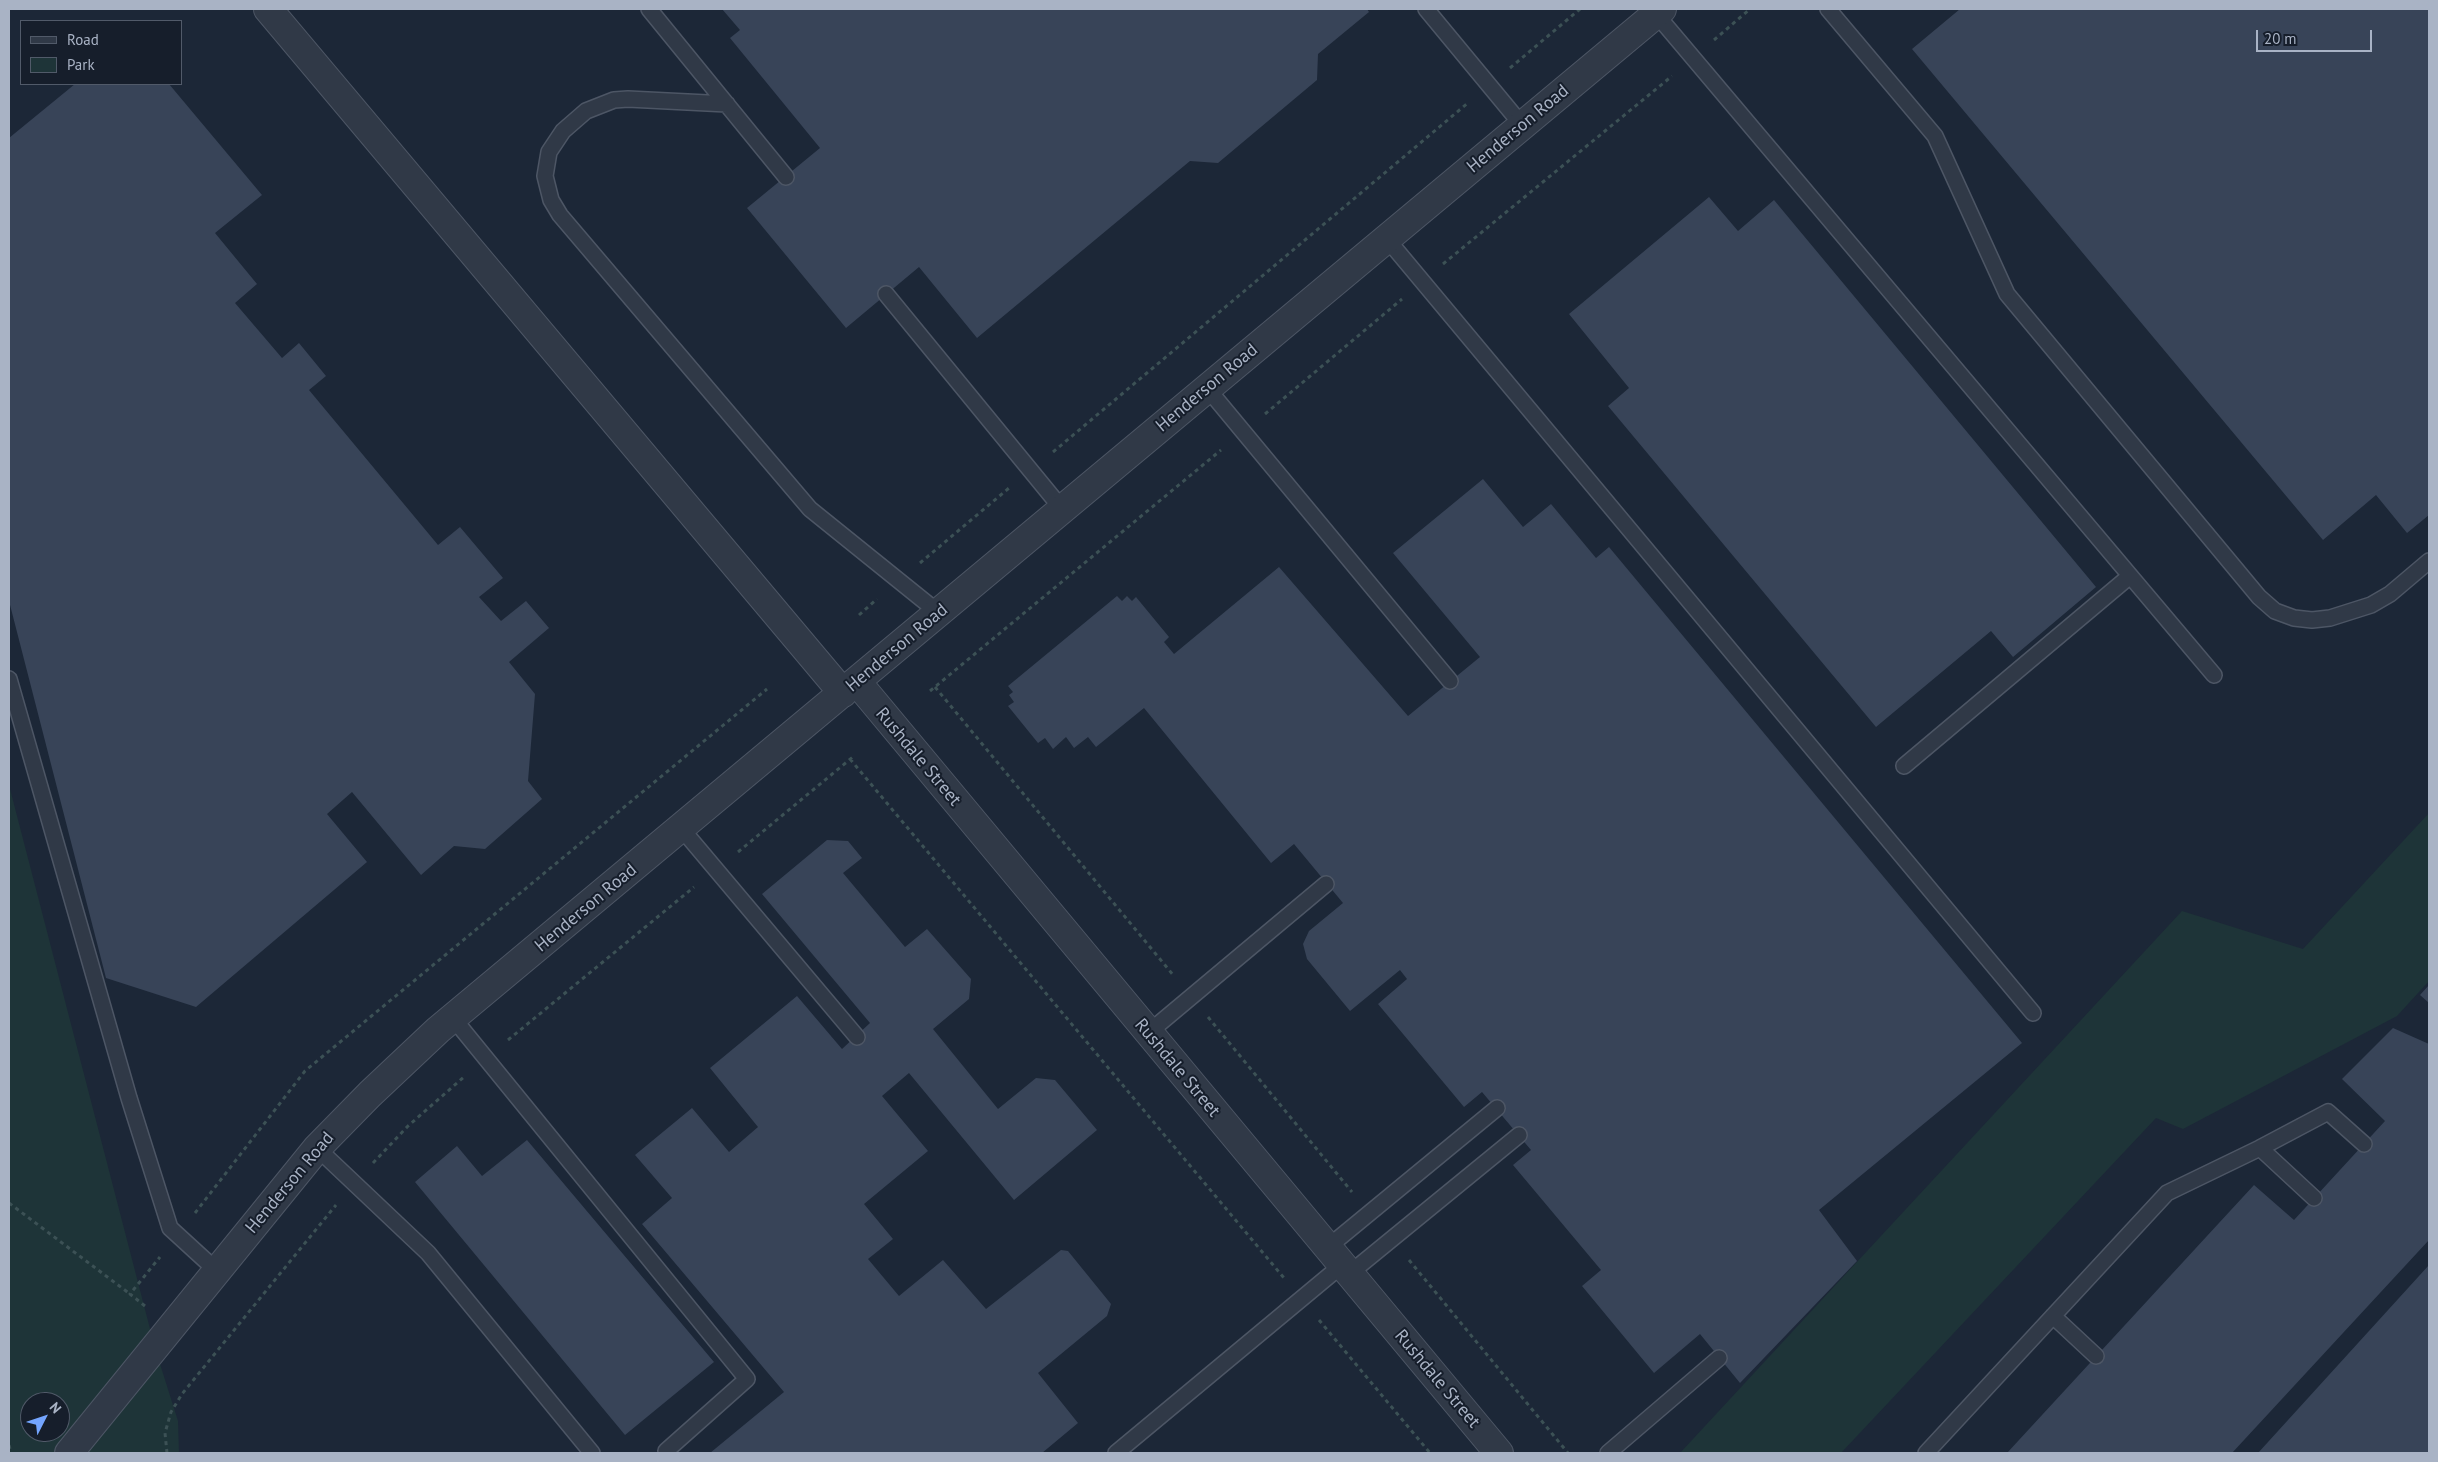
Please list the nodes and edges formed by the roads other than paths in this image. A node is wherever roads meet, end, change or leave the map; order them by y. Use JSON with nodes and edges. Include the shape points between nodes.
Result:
{"nodes":[{"id":1,"x":268,"y":9,"type":"edge"},
{"id":2,"x":649,"y":9,"type":"edge"},
{"id":3,"x":1426,"y":9,"type":"edge"},
{"id":4,"x":1828,"y":9,"type":"edge"},
{"id":5,"x":1659,"y":11,"type":"edge"},
{"id":6,"x":728,"y":104,"type":"junction"},
{"id":7,"x":1522,"y":125,"type":"junction"},
{"id":8,"x":786,"y":177,"type":"dead end"},
{"id":9,"x":1387,"y":239,"type":"junction"},
{"id":10,"x":886,"y":294,"type":"dead end"},
{"id":11,"x":1207,"y":388,"type":"junction"},
{"id":12,"x":1062,"y":510,"type":"junction"},
{"id":13,"x":2429,"y":561,"type":"edge"},
{"id":14,"x":2130,"y":576,"type":"junction"},
{"id":15,"x":939,"y":613,"type":"junction"},
{"id":16,"x":2214,"y":674,"type":"dead end"},
{"id":17,"x":9,"y":679,"type":"edge"},
{"id":18,"x":1450,"y":681,"type":"dead end"},
{"id":19,"x":850,"y":688,"type":"junction"},
{"id":20,"x":1904,"y":766,"type":"dead end"},
{"id":21,"x":681,"y":828,"type":"junction"},
{"id":22,"x":1326,"y":884,"type":"dead end"},
{"id":23,"x":2034,"y":1013,"type":"dead end"},
{"id":24,"x":453,"y":1018,"type":"junction"},
{"id":25,"x":1148,"y":1033,"type":"junction"},
{"id":26,"x":857,"y":1036,"type":"dead end"},
{"id":27,"x":1496,"y":1108,"type":"dead end"},
{"id":28,"x":1519,"y":1135,"type":"dead end"},
{"id":29,"x":2364,"y":1144,"type":"dead end"},
{"id":30,"x":317,"y":1148,"type":"junction"},
{"id":31,"x":2260,"y":1148,"type":"junction"},
{"id":32,"x":2314,"y":1198,"type":"dead end"},
{"id":33,"x":1340,"y":1262,"type":"junction"},
{"id":34,"x":217,"y":1271,"type":"junction"},
{"id":35,"x":2053,"y":1316,"type":"junction"},
{"id":36,"x":2096,"y":1356,"type":"dead end"},
{"id":37,"x":1720,"y":1358,"type":"dead end"},
{"id":38,"x":666,"y":1451,"type":"dead end"},
{"id":39,"x":69,"y":1453,"type":"edge"},
{"id":40,"x":592,"y":1453,"type":"edge"},
{"id":41,"x":1116,"y":1453,"type":"edge"},
{"id":42,"x":1499,"y":1453,"type":"edge"},
{"id":43,"x":1608,"y":1453,"type":"edge"},
{"id":44,"x":1926,"y":1453,"type":"edge"}],
"edges":[{"from":1,"to":19,"type":"street","name":"Rushdale Street"},
{"from":2,"to":6,"type":"lane"},
{"from":3,"to":7,"type":"lane"},
{"from":4,"to":13,"type":"lane","via":[[1935,136],[2007,294],[2259,597],[2276,611],[2294,618],[2330,618],[2371,605],[2390,594]]},
{"from":5,"to":7,"type":"street","name":"Henderson Road"},
{"from":5,"to":14,"type":"lane","via":[[1693,58]]},
{"from":6,"to":8,"type":"lane"},
{"from":6,"to":15,"type":"lane","via":[[628,99],[614,100],[586,110],[563,131],[549,152],[545,176],[551,200],[560,215],[810,510]]},
{"from":7,"to":9,"type":"street","name":"Henderson Road"},
{"from":9,"to":11,"type":"street","name":"Henderson Road"},
{"from":9,"to":23,"type":"lane"},
{"from":10,"to":12,"type":"lane"},
{"from":11,"to":12,"type":"street","name":"Henderson Road"},
{"from":11,"to":18,"type":"lane"},
{"from":12,"to":15,"type":"street","name":"Henderson Road"},
{"from":14,"to":16,"type":"lane"},
{"from":14,"to":20,"type":"lane"},
{"from":15,"to":19,"type":"street","name":"Henderson Road"},
{"from":17,"to":34,"type":"lane","via":[[129,1098],[170,1228]]},
{"from":19,"to":21,"type":"street","name":"Henderson Road"},
{"from":19,"to":25,"type":"street","name":"Rushdale Street"},
{"from":21,"to":24,"type":"street","name":"Henderson Road"},
{"from":21,"to":26,"type":"lane"},
{"from":22,"to":25,"type":"lane"},
{"from":24,"to":30,"type":"street","name":"Henderson Road"},
{"from":24,"to":38,"type":"lane","via":[[747,1379]]},
{"from":25,"to":33,"type":"street","name":"Rushdale Street"},
{"from":27,"to":33,"type":"lane","via":[[1369,1213]]},
{"from":28,"to":33,"type":"lane","via":[[1392,1240]]},
{"from":29,"to":31,"type":"lane","via":[[2328,1112]]},
{"from":30,"to":34,"type":"street","name":"Henderson Road"},
{"from":30,"to":40,"type":"lane","via":[[428,1253]]},
{"from":31,"to":32,"type":"lane"},
{"from":31,"to":35,"type":"lane","via":[[2167,1193]]},
{"from":33,"to":41,"type":"lane","via":[[1302,1299]]},
{"from":33,"to":42,"type":"street","name":"Rushdale Street"},
{"from":34,"to":39,"type":"street","name":"Henderson Road"},
{"from":35,"to":36,"type":"lane"},
{"from":35,"to":44,"type":"lane"},
{"from":37,"to":43,"type":"lane"}]}
